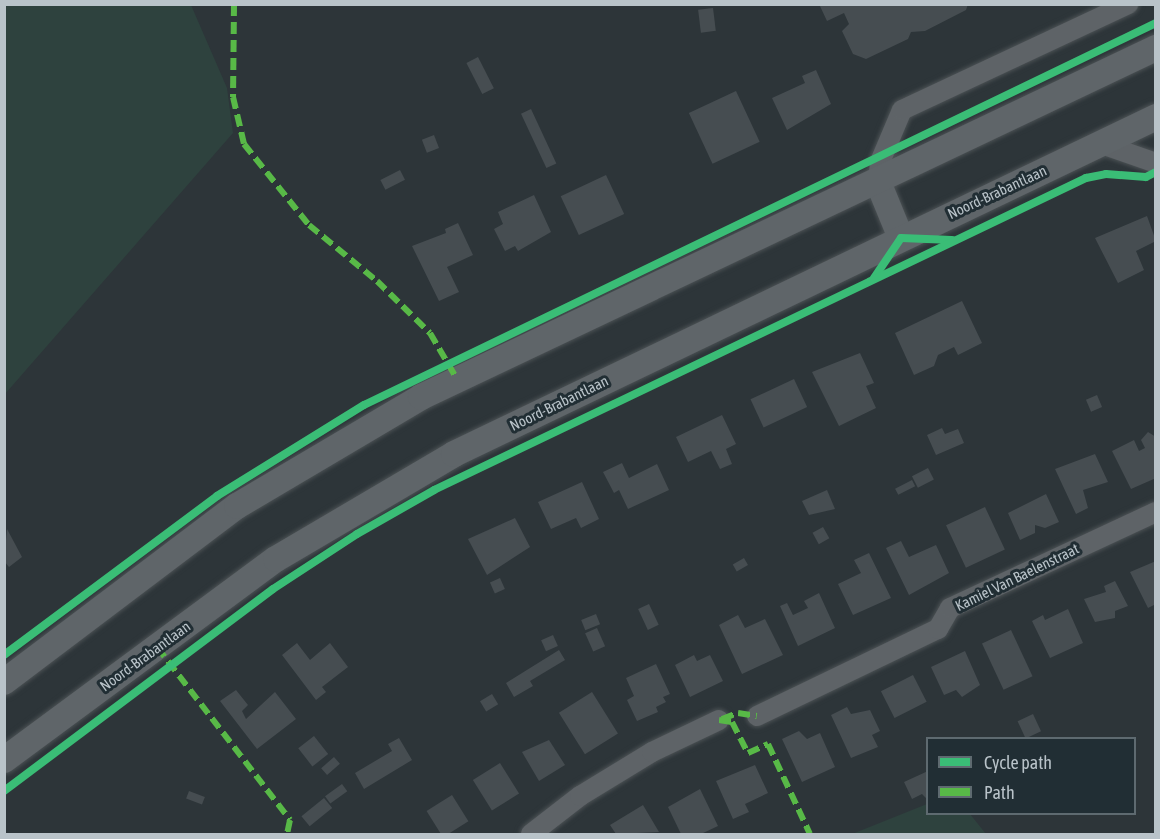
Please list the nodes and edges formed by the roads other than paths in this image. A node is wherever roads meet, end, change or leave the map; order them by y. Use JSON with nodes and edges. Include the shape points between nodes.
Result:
{"nodes":[{"id":1,"x":1128,"y":4,"type":"edge"},
{"id":2,"x":1099,"y":11,"type":"edge"},
{"id":3,"x":1155,"y":48,"type":"edge"},
{"id":4,"x":1155,"y":117,"type":"edge"},
{"id":5,"x":1099,"y":143,"type":"junction"},
{"id":6,"x":1155,"y":163,"type":"edge"},
{"id":7,"x":878,"y":182,"type":"junction"},
{"id":8,"x":901,"y":238,"type":"junction"},
{"id":9,"x":1155,"y":512,"type":"edge"},
{"id":10,"x":4,"y":682,"type":"edge"},
{"id":11,"x":757,"y":716,"type":"dead end"},
{"id":12,"x":719,"y":720,"type":"dead end"},
{"id":13,"x":4,"y":760,"type":"edge"},
{"id":14,"x":531,"y":834,"type":"edge"}],
"edges":[{"from":1,"to":2,"type":"street"},
{"from":2,"to":7,"type":"street","via":[[902,110],[880,162]]},
{"from":3,"to":7,"type":"main road"},
{"from":4,"to":5,"type":"main road","name":"Noord-Brabantlaan"},
{"from":5,"to":6,"type":"street"},
{"from":5,"to":8,"type":"main road","name":"Noord-Brabantlaan"},
{"from":7,"to":8,"type":"main road"},
{"from":7,"to":10,"type":"main road","via":[[421,397],[237,506]]},
{"from":8,"to":13,"type":"main road","name":"Noord-Brabantlaan","via":[[454,454],[276,559]]},
{"from":9,"to":11,"type":"street","name":"Kamiel Van Baelenstraat","via":[[950,608],[938,628]]},
{"from":12,"to":14,"type":"street","via":[[652,752],[579,796]]}]}
